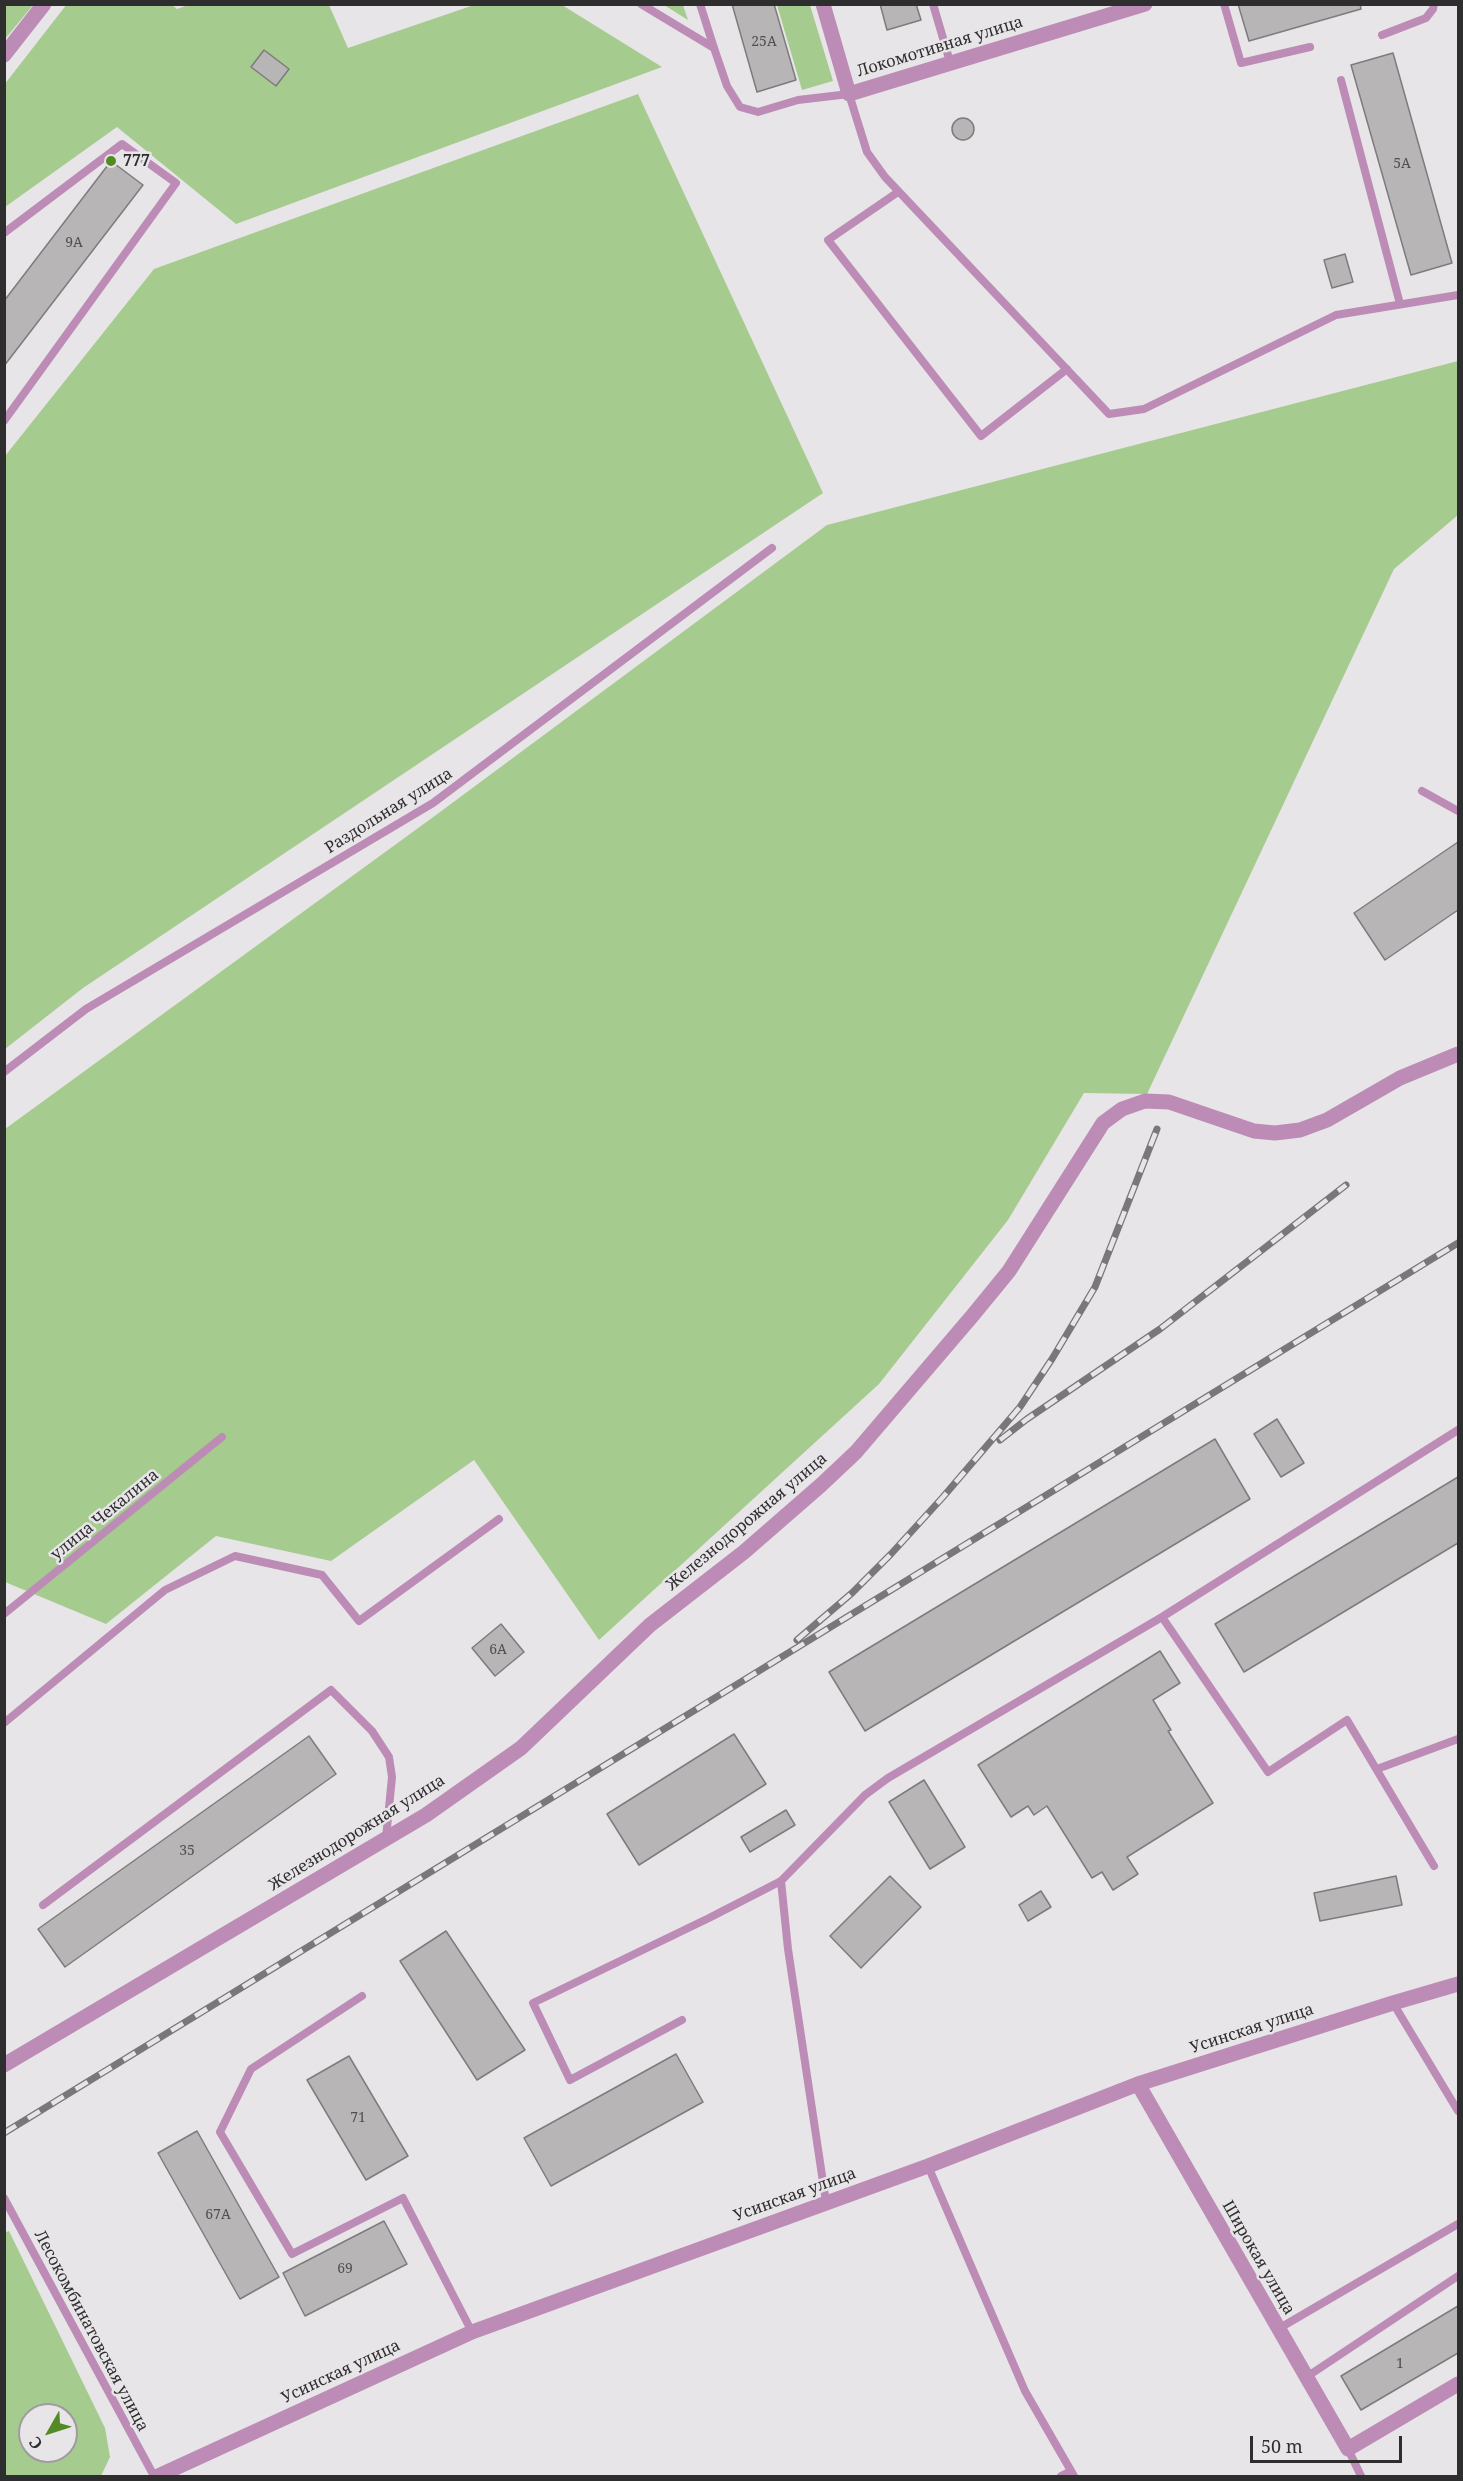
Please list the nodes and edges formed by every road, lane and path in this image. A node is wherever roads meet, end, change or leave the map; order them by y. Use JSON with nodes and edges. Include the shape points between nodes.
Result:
{"nodes":[{"id":1,"x":44,"y":4,"type":"edge"},
{"id":2,"x":641,"y":4,"type":"edge"},
{"id":3,"x":700,"y":4,"type":"edge"},
{"id":4,"x":823,"y":4,"type":"edge"},
{"id":5,"x":933,"y":4,"type":"edge"},
{"id":6,"x":1145,"y":4,"type":"edge"},
{"id":7,"x":1224,"y":4,"type":"edge"},
{"id":8,"x":1434,"y":4,"type":"edge"},
{"id":9,"x":1383,"y":35,"type":"dead end"},
{"id":10,"x":1310,"y":47,"type":"dead end"},
{"id":11,"x":714,"y":48,"type":"junction"},
{"id":12,"x":4,"y":55,"type":"edge"},
{"id":13,"x":950,"y":62,"type":"junction"},
{"id":14,"x":1341,"y":80,"type":"dead end"},
{"id":15,"x":849,"y":94,"type":"junction"},
{"id":16,"x":898,"y":192,"type":"junction"},
{"id":17,"x":4,"y":233,"type":"edge"},
{"id":18,"x":1458,"y":295,"type":"edge"},
{"id":19,"x":1400,"y":304,"type":"junction"},
{"id":20,"x":1067,"y":369,"type":"junction"},
{"id":21,"x":4,"y":421,"type":"edge"},
{"id":22,"x":772,"y":548,"type":"dead end"},
{"id":23,"x":1422,"y":791,"type":"dead end"},
{"id":24,"x":1458,"y":811,"type":"edge"},
{"id":25,"x":1458,"y":1054,"type":"edge"},
{"id":26,"x":4,"y":1072,"type":"edge"},
{"id":27,"x":1458,"y":1430,"type":"edge"},
{"id":28,"x":222,"y":1437,"type":"dead end"},
{"id":29,"x":499,"y":1519,"type":"dead end"},
{"id":30,"x":4,"y":1614,"type":"edge"},
{"id":31,"x":1162,"y":1617,"type":"junction"},
{"id":32,"x":4,"y":1723,"type":"edge"},
{"id":33,"x":1458,"y":1739,"type":"edge"},
{"id":34,"x":1377,"y":1769,"type":"junction"},
{"id":35,"x":386,"y":1838,"type":"junction"},
{"id":36,"x":1434,"y":1866,"type":"dead end"},
{"id":37,"x":781,"y":1881,"type":"junction"},
{"id":38,"x":43,"y":1905,"type":"dead end"},
{"id":39,"x":1458,"y":1984,"type":"edge"},
{"id":40,"x":362,"y":1996,"type":"dead end"},
{"id":41,"x":1393,"y":2003,"type":"junction"},
{"id":42,"x":682,"y":2020,"type":"dead end"},
{"id":43,"x":4,"y":2065,"type":"edge"},
{"id":44,"x":1138,"y":2084,"type":"junction"},
{"id":45,"x":1458,"y":2111,"type":"edge"},
{"id":46,"x":928,"y":2166,"type":"junction"},
{"id":47,"x":4,"y":2198,"type":"edge"},
{"id":48,"x":826,"y":2202,"type":"junction"},
{"id":49,"x":1458,"y":2224,"type":"edge"},
{"id":50,"x":1458,"y":2276,"type":"edge"},
{"id":51,"x":1278,"y":2329,"type":"junction"},
{"id":52,"x":472,"y":2332,"type":"junction"},
{"id":53,"x":1305,"y":2378,"type":"junction"},
{"id":54,"x":1458,"y":2384,"type":"edge"},
{"id":55,"x":1348,"y":2450,"type":"junction"},
{"id":56,"x":1072,"y":2474,"type":"edge"},
{"id":57,"x":156,"y":2476,"type":"edge"},
{"id":58,"x":1061,"y":2476,"type":"edge"},
{"id":59,"x":1361,"y":2476,"type":"edge"}],
"edges":[{"from":1,"to":12,"type":"street"},
{"from":2,"to":11,"type":"lane"},
{"from":3,"to":11,"type":"lane"},
{"from":4,"to":15,"type":"street"},
{"from":5,"to":13,"type":"lane"},
{"from":6,"to":13,"type":"street","name":"Локомотивная улица"},
{"from":7,"to":10,"type":"lane","via":[[1241,63]]},
{"from":8,"to":9,"type":"lane","via":[[1426,18]]},
{"from":11,"to":15,"type":"lane","via":[[733,98],[750,111]]},
{"from":13,"to":15,"type":"street","name":"Локомотивная улица"},
{"from":14,"to":19,"type":"lane"},
{"from":15,"to":16,"type":"lane","via":[[867,152]]},
{"from":16,"to":20,"type":"lane"},
{"from":16,"to":20,"type":"lane","via":[[828,240],[981,436]]},
{"from":17,"to":21,"type":"lane","via":[[122,144],[176,183]]},
{"from":18,"to":19,"type":"lane"},
{"from":19,"to":20,"type":"lane","via":[[1336,315],[1144,409],[1109,414]]},
{"from":22,"to":26,"type":"lane","name":"Раздольная улица","via":[[433,803],[86,1009]]},
{"from":23,"to":24,"type":"lane"},
{"from":25,"to":35,"type":"street","name":"Железнодорожная улица","via":[[1400,1077],[1327,1120],[1300,1130],[1254,1131],[1169,1102],[1146,1101],[1122,1109],[1102,1123],[1009,1271],[856,1452],[744,1552],[650,1625],[521,1748],[426,1815]]},
{"from":27,"to":31,"type":"lane"},
{"from":28,"to":30,"type":"lane","name":"улица Чекалина"},
{"from":29,"to":32,"type":"lane","via":[[359,1621],[322,1575],[235,1556],[165,1590]]},
{"from":31,"to":34,"type":"lane","via":[[1268,1772],[1347,1720]]},
{"from":31,"to":37,"type":"lane","via":[[888,1778],[865,1795]]},
{"from":33,"to":34,"type":"lane"},
{"from":34,"to":36,"type":"lane"},
{"from":35,"to":38,"type":"lane","via":[[392,1777],[389,1757],[372,1731],[331,1690]]},
{"from":35,"to":43,"type":"street","name":"Железнодорожная улица"},
{"from":37,"to":42,"type":"lane","via":[[533,2003],[570,2080]]},
{"from":37,"to":48,"type":"lane"},
{"from":39,"to":41,"type":"street","name":"Усинская улица"},
{"from":40,"to":52,"type":"lane","via":[[251,2069],[220,2132],[292,2254],[403,2198]]},
{"from":41,"to":44,"type":"street","name":"Усинская улица"},
{"from":41,"to":45,"type":"lane"},
{"from":44,"to":46,"type":"street","name":"Усинская улица"},
{"from":44,"to":51,"type":"street","name":"Широкая улица"},
{"from":46,"to":48,"type":"street","name":"Усинская улица"},
{"from":46,"to":56,"type":"lane","via":[[1025,2391]]},
{"from":47,"to":57,"type":"lane","name":"Лесокомбинатовская улица"},
{"from":48,"to":52,"type":"street","name":"Усинская улица"},
{"from":49,"to":51,"type":"lane"},
{"from":50,"to":53,"type":"lane"},
{"from":51,"to":53,"type":"street","name":"Широкая улица"},
{"from":52,"to":57,"type":"street","name":"Усинская улица"},
{"from":53,"to":55,"type":"street","name":"Широкая улица"},
{"from":54,"to":55,"type":"street"},
{"from":55,"to":59,"type":"lane"},
{"from":56,"to":58,"type":"lane"}]}
